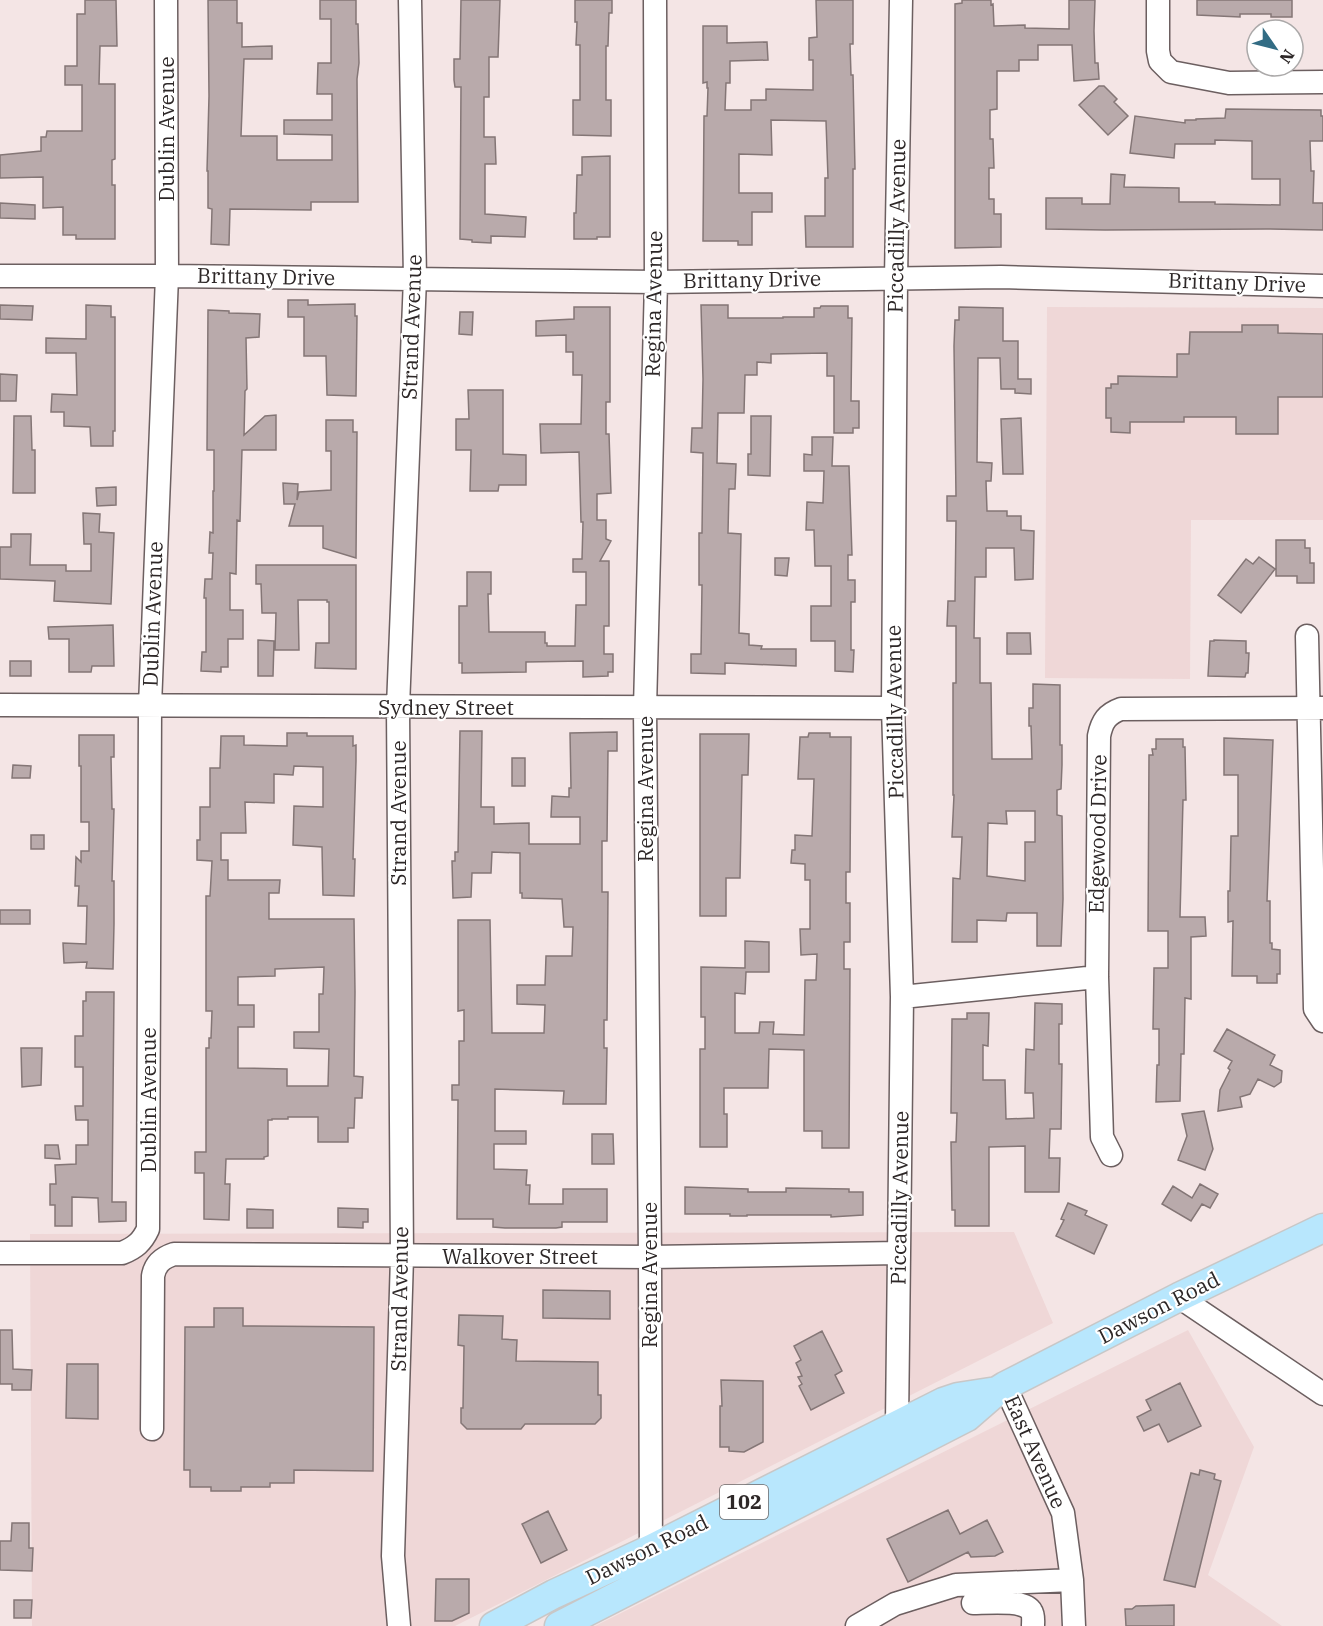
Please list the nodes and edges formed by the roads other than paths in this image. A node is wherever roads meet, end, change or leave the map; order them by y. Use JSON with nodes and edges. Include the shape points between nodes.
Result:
{"nodes":[{"id":1,"x":166,"y":0,"type":"edge"},
{"id":2,"x":410,"y":0,"type":"edge"},
{"id":3,"x":655,"y":0,"type":"edge"},
{"id":4,"x":901,"y":0,"type":"edge"},
{"id":5,"x":1158,"y":0,"type":"edge"},
{"id":6,"x":1323,"y":82,"type":"edge"},
{"id":7,"x":0,"y":276,"type":"edge"},
{"id":8,"x":167,"y":276,"type":"junction"},
{"id":9,"x":415,"y":278,"type":"junction"},
{"id":10,"x":896,"y":278,"type":"junction"},
{"id":11,"x":656,"y":282,"type":"junction"},
{"id":12,"x":1323,"y":286,"type":"edge"},
{"id":13,"x":1307,"y":636,"type":"dead end"},
{"id":14,"x":0,"y":705,"type":"edge"},
{"id":15,"x":150,"y":705,"type":"junction"},
{"id":16,"x":399,"y":708,"type":"junction"},
{"id":17,"x":645,"y":708,"type":"junction"},
{"id":18,"x":893,"y":708,"type":"junction"},
{"id":19,"x":1315,"y":708,"type":"edge"},
{"id":20,"x":1097,"y":977,"type":"junction"},
{"id":21,"x":902,"y":997,"type":"junction"},
{"id":22,"x":1323,"y":1021,"type":"edge"},
{"id":23,"x":1112,"y":1155,"type":"dead end"},
{"id":24,"x":1323,"y":1228,"type":"edge"},
{"id":25,"x":0,"y":1252,"type":"edge"},
{"id":26,"x":899,"y":1253,"type":"junction"},
{"id":27,"x":402,"y":1257,"type":"junction"},
{"id":28,"x":650,"y":1257,"type":"junction"},
{"id":29,"x":1179,"y":1297,"type":"junction"},
{"id":30,"x":1001,"y":1388,"type":"junction"},
{"id":31,"x":1323,"y":1394,"type":"edge"},
{"id":32,"x":897,"y":1424,"type":"junction"},
{"id":33,"x":152,"y":1429,"type":"dead end"},
{"id":34,"x":651,"y":1549,"type":"junction"},
{"id":35,"x":651,"y":1579,"type":"junction"},
{"id":36,"x":1072,"y":1580,"type":"junction"},
{"id":37,"x":973,"y":1603,"type":"dead end"},
{"id":38,"x":399,"y":1626,"type":"edge"},
{"id":39,"x":494,"y":1626,"type":"edge"},
{"id":40,"x":559,"y":1626,"type":"edge"},
{"id":41,"x":857,"y":1626,"type":"edge"},
{"id":42,"x":1033,"y":1626,"type":"edge"},
{"id":43,"x":1074,"y":1626,"type":"edge"}],
"edges":[{"from":1,"to":8,"type":"street","name":"Dublin Avenue"},
{"from":2,"to":9,"type":"street","name":"Strand Avenue"},
{"from":3,"to":11,"type":"street","name":"Regina Avenue"},
{"from":4,"to":10,"type":"street","name":"Piccadilly Avenue"},
{"from":5,"to":6,"type":"street","via":[[1158,51],[1160,61],[1171,72],[1229,83]]},
{"from":7,"to":8,"type":"street","name":"Brittany Drive"},
{"from":8,"to":9,"type":"street","name":"Brittany Drive"},
{"from":8,"to":15,"type":"street","name":"Dublin Avenue"},
{"from":9,"to":11,"type":"street","name":"Brittany Drive"},
{"from":9,"to":16,"type":"street","name":"Strand Avenue"},
{"from":10,"to":11,"type":"street","name":"Brittany Drive"},
{"from":10,"to":12,"type":"street","name":"Brittany Drive"},
{"from":10,"to":18,"type":"street","name":"Piccadilly Avenue"},
{"from":11,"to":17,"type":"street","name":"Regina Avenue"},
{"from":13,"to":19,"type":"street"},
{"from":14,"to":15,"type":"street","name":"Sydney Street"},
{"from":15,"to":16,"type":"street","name":"Sydney Street"},
{"from":15,"to":25,"type":"street","name":"Dublin Avenue","via":[[148,1229],[144,1239],[122,1253]]},
{"from":16,"to":17,"type":"street","name":"Sydney Street"},
{"from":16,"to":27,"type":"street","name":"Strand Avenue"},
{"from":17,"to":18,"type":"street","name":"Sydney Street"},
{"from":17,"to":28,"type":"street","name":"Regina Avenue"},
{"from":18,"to":21,"type":"street","name":"Piccadilly Avenue"},
{"from":19,"to":20,"type":"street","name":"Edgewood Drive","via":[[1121,709],[1106,718],[1099,736]]},
{"from":19,"to":22,"type":"street","via":[[1316,1009]]},
{"from":20,"to":21,"type":"street"},
{"from":20,"to":23,"type":"street","name":"Edgewood Drive","via":[[1102,1137]]},
{"from":21,"to":26,"type":"street","name":"Piccadilly Avenue"},
{"from":24,"to":29,"type":"main road","name":"Dawson Road","number":"102"},
{"from":26,"to":28,"type":"street","name":"Walkover Street"},
{"from":26,"to":32,"type":"street","name":"Piccadilly Avenue"},
{"from":27,"to":28,"type":"street","name":"Walkover Street"},
{"from":27,"to":33,"type":"street","name":"Walkover Street","via":[[165,1257],[153,1276]]},
{"from":27,"to":38,"type":"street","name":"Strand Avenue","via":[[393,1556]]},
{"from":28,"to":34,"type":"street","name":"Regina Avenue"},
{"from":29,"to":30,"type":"main road","name":"Dawson Road","number":"102"},
{"from":29,"to":31,"type":"street"},
{"from":30,"to":32,"type":"main road","name":"Dawson Road","number":"102","via":[[943,1402]]},
{"from":30,"to":35,"type":"main road","name":"Dawson Road","number":"102","via":[[967,1417]]},
{"from":30,"to":36,"type":"street","name":"East Avenue","via":[[1063,1513]]},
{"from":32,"to":34,"type":"main road","name":"Dawson Road","number":"102"},
{"from":34,"to":35,"type":"street","name":"Regina Avenue"},
{"from":34,"to":39,"type":"main road","name":"Dawson Road","number":"102"},
{"from":35,"to":40,"type":"main road","name":"Dawson Road","number":"102"},
{"from":36,"to":41,"type":"street","via":[[956,1585],[895,1604]]},
{"from":36,"to":43,"type":"street","name":"East Avenue"},
{"from":37,"to":42,"type":"street","via":[[1014,1603],[1030,1608]]}]}
